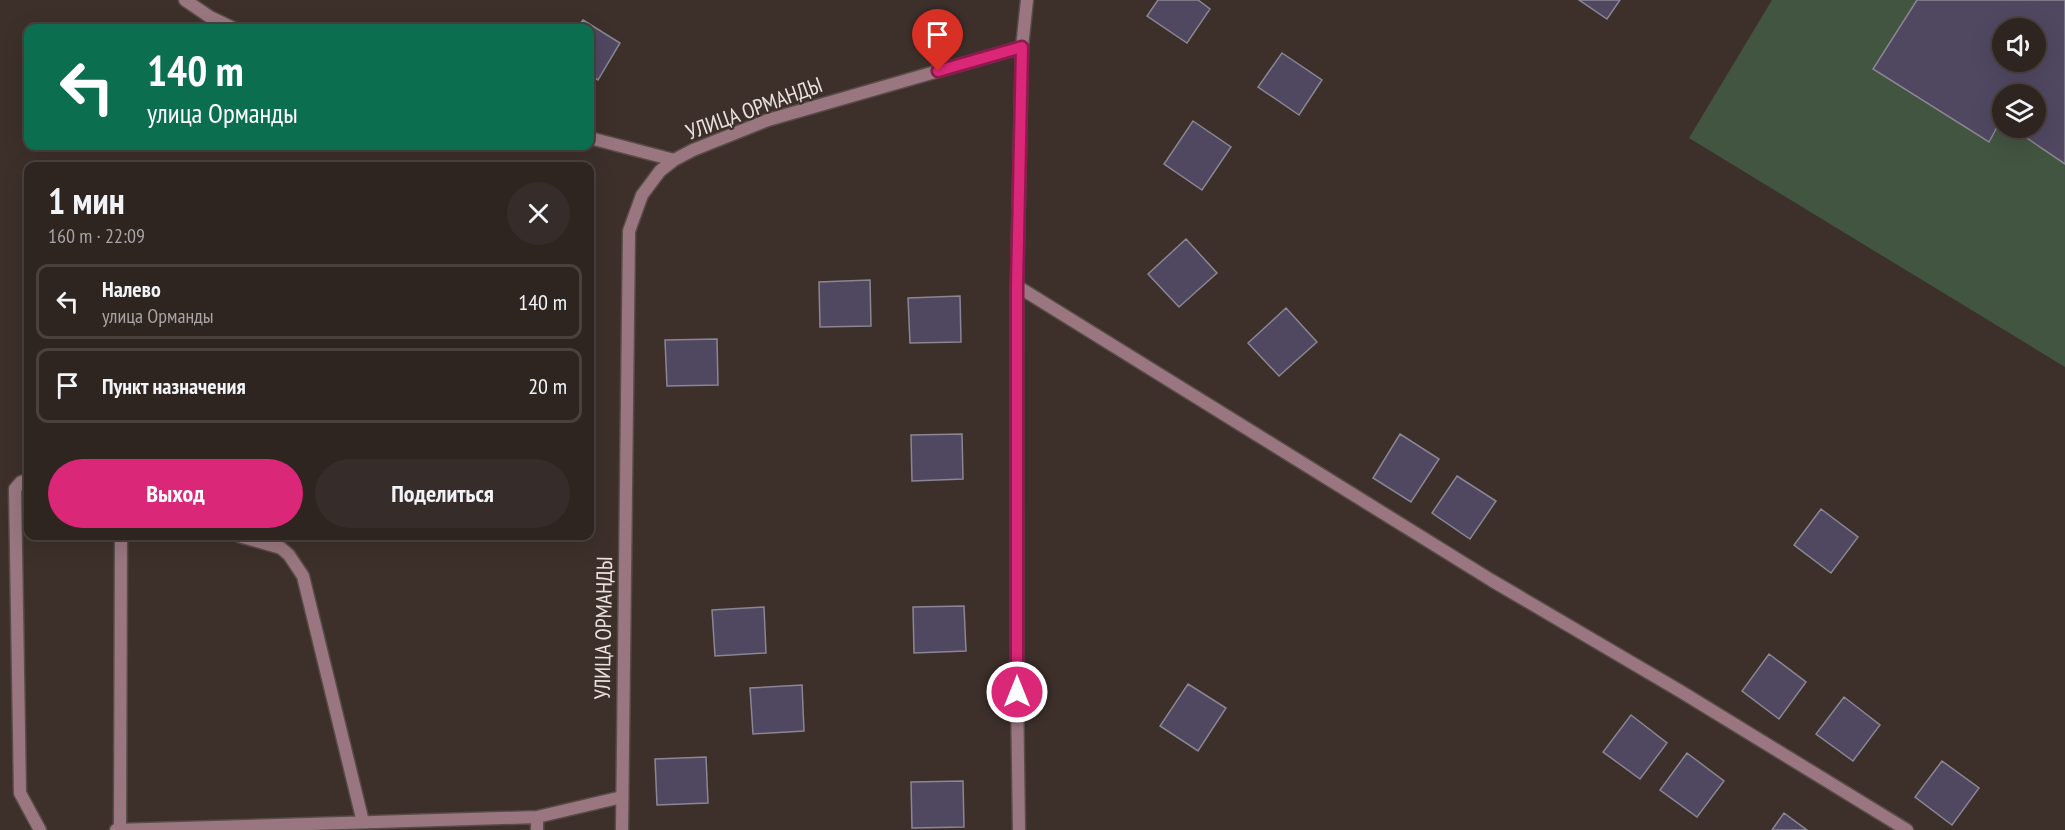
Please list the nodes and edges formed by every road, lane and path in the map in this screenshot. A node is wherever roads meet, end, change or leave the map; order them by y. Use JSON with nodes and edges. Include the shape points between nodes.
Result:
{"nodes":[{"id":1,"x":185,"y":0,"type":"edge"},
{"id":2,"x":1027,"y":0,"type":"edge"},
{"id":3,"x":225,"y":24,"type":"edge"},
{"id":4,"x":1022,"y":47,"type":"junction"},
{"id":5,"x":594,"y":139,"type":"edge"},
{"id":6,"x":674,"y":159,"type":"junction"},
{"id":7,"x":1017,"y":286,"type":"junction"},
{"id":8,"x":24,"y":481,"type":"edge"},
{"id":9,"x":121,"y":540,"type":"edge"},
{"id":10,"x":253,"y":540,"type":"edge"},
{"id":11,"x":622,"y":797,"type":"junction"},
{"id":12,"x":363,"y":822,"type":"junction"},
{"id":13,"x":537,"y":824,"type":"edge"},
{"id":14,"x":305,"y":827,"type":"edge"},
{"id":15,"x":40,"y":830,"type":"edge"},
{"id":16,"x":116,"y":830,"type":"edge"},
{"id":17,"x":120,"y":830,"type":"edge"},
{"id":18,"x":622,"y":830,"type":"edge"},
{"id":19,"x":1019,"y":830,"type":"edge"},
{"id":20,"x":1907,"y":830,"type":"edge"}],
"edges":[{"from":1,"to":3,"type":"street"},
{"from":2,"to":4,"type":"street"},
{"from":4,"to":6,"type":"street","name":"УЛИЦА ОРМАНДЫ","via":[[768,120]]},
{"from":4,"to":7,"type":"street"},
{"from":5,"to":6,"type":"street"},
{"from":6,"to":11,"type":"street","name":"УЛИЦА ОРМАНДЫ","via":[[642,195],[629,231]]},
{"from":7,"to":19,"type":"street"},
{"from":7,"to":20,"type":"street"},
{"from":8,"to":15,"type":"street","via":[[15,489],[20,793]]},
{"from":9,"to":17,"type":"street"},
{"from":10,"to":12,"type":"street","via":[[281,548],[303,576]]},
{"from":11,"to":13,"type":"street"},
{"from":11,"to":18,"type":"street","name":"УЛИЦА ОРМАНДЫ"},
{"from":12,"to":13,"type":"street"},
{"from":12,"to":14,"type":"street"},
{"from":14,"to":17,"type":"street"},
{"from":16,"to":17,"type":"street"}]}
